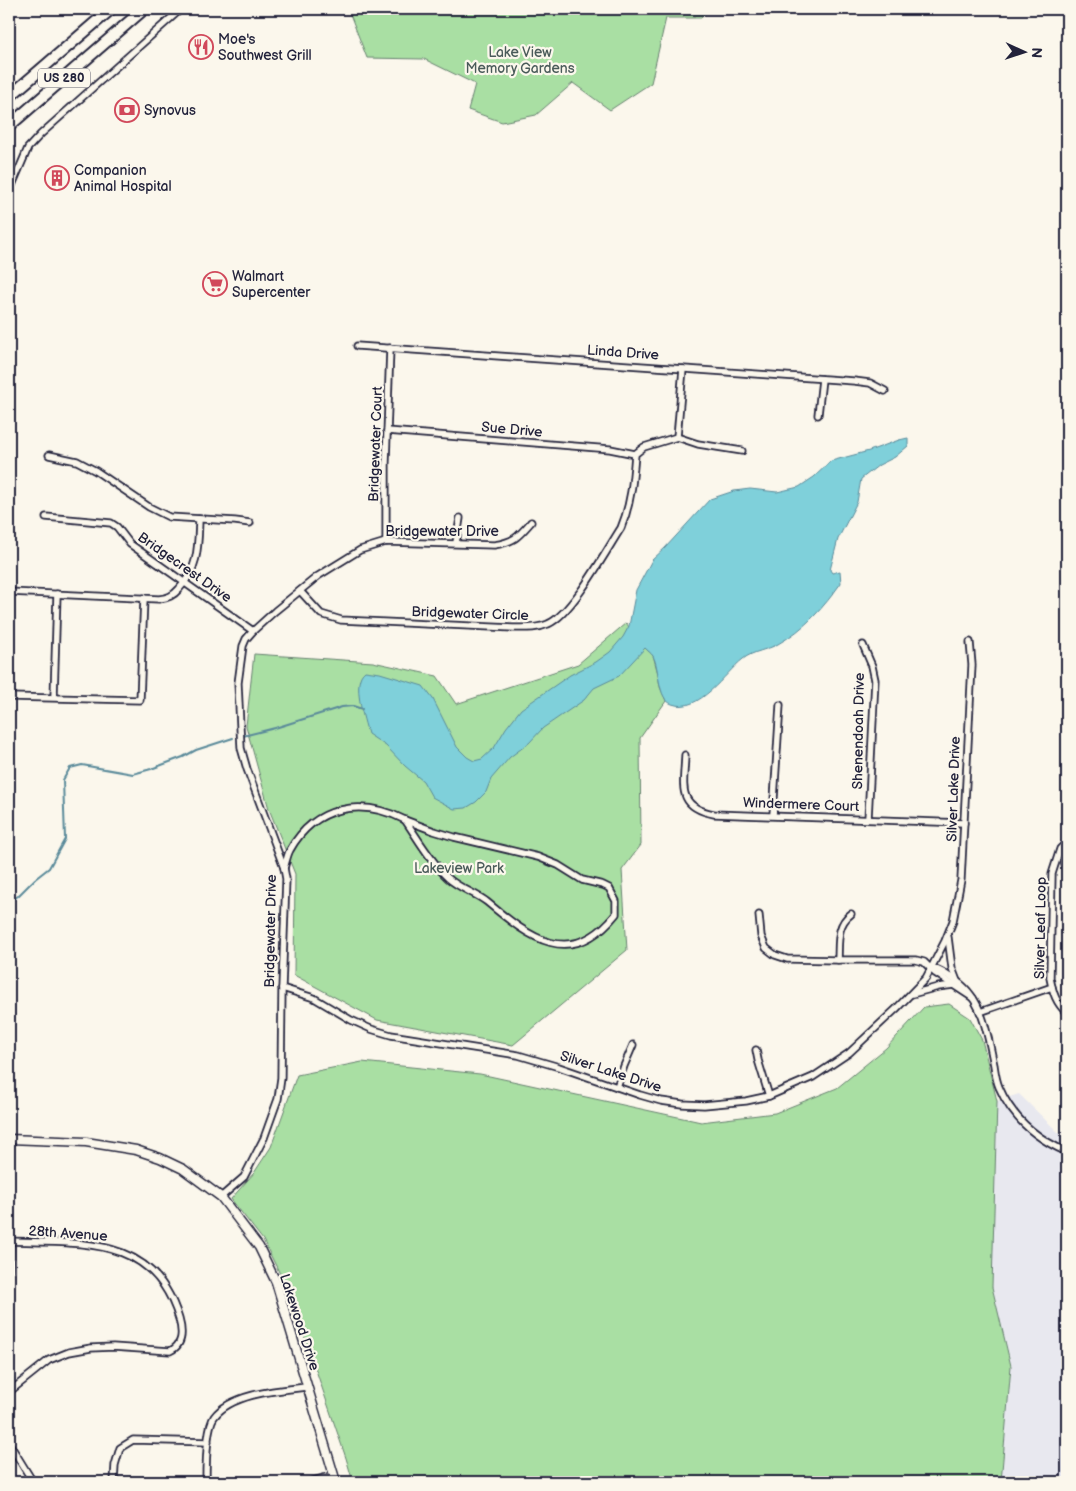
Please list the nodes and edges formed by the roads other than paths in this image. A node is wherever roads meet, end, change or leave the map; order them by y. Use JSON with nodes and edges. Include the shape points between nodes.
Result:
{"nodes":[{"id":1,"x":111,"y":9,"type":"edge"},
{"id":2,"x":144,"y":9,"type":"edge"},
{"id":3,"x":181,"y":9,"type":"edge"},
{"id":4,"x":9,"y":97,"type":"edge"},
{"id":5,"x":9,"y":126,"type":"edge"},
{"id":6,"x":9,"y":190,"type":"edge"},
{"id":7,"x":357,"y":346,"type":"dead end"},
{"id":8,"x":390,"y":348,"type":"junction"},
{"id":9,"x":682,"y":369,"type":"junction"},
{"id":10,"x":822,"y":379,"type":"junction"},
{"id":11,"x":885,"y":391,"type":"dead end"},
{"id":12,"x":818,"y":415,"type":"dead end"},
{"id":13,"x":387,"y":431,"type":"junction"},
{"id":14,"x":677,"y":437,"type":"junction"},
{"id":15,"x":742,"y":451,"type":"dead end"},
{"id":16,"x":635,"y":454,"type":"junction"},
{"id":17,"x":49,"y":455,"type":"dead end"},
{"id":18,"x":46,"y":517,"type":"dead end"},
{"id":19,"x":460,"y":518,"type":"dead end"},
{"id":20,"x":198,"y":519,"type":"junction"},
{"id":21,"x":531,"y":522,"type":"dead end"},
{"id":22,"x":250,"y":523,"type":"dead end"},
{"id":23,"x":386,"y":542,"type":"junction"},
{"id":24,"x":456,"y":543,"type":"junction"},
{"id":25,"x":185,"y":582,"type":"junction"},
{"id":26,"x":300,"y":591,"type":"junction"},
{"id":27,"x":9,"y":592,"type":"edge"},
{"id":28,"x":57,"y":594,"type":"junction"},
{"id":29,"x":144,"y":598,"type":"junction"},
{"id":30,"x":253,"y":631,"type":"junction"},
{"id":31,"x":970,"y":642,"type":"dead end"},
{"id":32,"x":863,"y":645,"type":"dead end"},
{"id":33,"x":9,"y":697,"type":"edge"},
{"id":34,"x":54,"y":697,"type":"junction"},
{"id":35,"x":780,"y":705,"type":"dead end"},
{"id":36,"x":685,"y":755,"type":"dead end"},
{"id":37,"x":773,"y":815,"type":"junction"},
{"id":38,"x":868,"y":819,"type":"junction"},
{"id":39,"x":405,"y":820,"type":"junction"},
{"id":40,"x":964,"y":824,"type":"junction"},
{"id":41,"x":1067,"y":842,"type":"edge"},
{"id":42,"x":284,"y":868,"type":"junction"},
{"id":43,"x":851,"y":914,"type":"dead end"},
{"id":44,"x":759,"y":915,"type":"dead end"},
{"id":45,"x":948,"y":935,"type":"junction"},
{"id":46,"x":838,"y":960,"type":"junction"},
{"id":47,"x":931,"y":968,"type":"junction"},
{"id":48,"x":956,"y":983,"type":"junction"},
{"id":49,"x":1052,"y":987,"type":"junction"},
{"id":50,"x":282,"y":988,"type":"junction"},
{"id":51,"x":910,"y":994,"type":"junction"},
{"id":52,"x":980,"y":1012,"type":"junction"},
{"id":53,"x":1067,"y":1013,"type":"edge"},
{"id":54,"x":633,"y":1045,"type":"dead end"},
{"id":55,"x":756,"y":1050,"type":"dead end"},
{"id":56,"x":617,"y":1087,"type":"junction"},
{"id":57,"x":769,"y":1096,"type":"junction"},
{"id":58,"x":9,"y":1139,"type":"edge"},
{"id":59,"x":1067,"y":1152,"type":"edge"},
{"id":60,"x":221,"y":1197,"type":"junction"},
{"id":61,"x":9,"y":1242,"type":"edge"},
{"id":62,"x":9,"y":1277,"type":"edge"},
{"id":63,"x":307,"y":1387,"type":"junction"},
{"id":64,"x":9,"y":1392,"type":"edge"},
{"id":65,"x":208,"y":1442,"type":"junction"},
{"id":66,"x":9,"y":1443,"type":"edge"},
{"id":67,"x":335,"y":1479,"type":"edge"},
{"id":68,"x":33,"y":1482,"type":"edge"},
{"id":69,"x":114,"y":1482,"type":"edge"},
{"id":70,"x":206,"y":1482,"type":"edge"},
{"id":71,"x":309,"y":1482,"type":"edge"}],
"edges":[{"from":1,"to":4,"type":"highway","number":"US 280"},
{"from":2,"to":5,"type":"highway","number":"US 280"},
{"from":3,"to":6,"type":"street","via":[[41,134],[28,148]]},
{"from":7,"to":8,"type":"street","name":"Linda Drive"},
{"from":8,"to":9,"type":"street","name":"Linda Drive"},
{"from":8,"to":13,"type":"street","name":"Bridgewater Court"},
{"from":9,"to":10,"type":"street","name":"Linda Drive"},
{"from":9,"to":14,"type":"street"},
{"from":10,"to":11,"type":"street","name":"Linda Drive","via":[[870,383]]},
{"from":10,"to":12,"type":"street"},
{"from":13,"to":16,"type":"street","name":"Sue Drive","via":[[610,449]]},
{"from":13,"to":23,"type":"street","name":"Bridgewater Court"},
{"from":14,"to":15,"type":"street"},
{"from":14,"to":16,"type":"street","via":[[644,447]]},
{"from":16,"to":26,"type":"street","name":"Bridgewater Circle","via":[[632,494],[620,528],[573,600],[547,624],[513,628],[341,620],[322,614]]},
{"from":17,"to":20,"type":"street","via":[[77,461],[96,471],[149,508],[169,516]]},
{"from":18,"to":25,"type":"street","name":"Bridgecrest Drive","via":[[111,523],[130,544]]},
{"from":19,"to":24,"type":"street"},
{"from":20,"to":22,"type":"street"},
{"from":20,"to":25,"type":"street","via":[[193,570]]},
{"from":21,"to":24,"type":"street","name":"Bridgewater Drive","via":[[508,543]]},
{"from":23,"to":24,"type":"street","name":"Bridgewater Drive"},
{"from":23,"to":26,"type":"street","name":"Bridgewater Drive","via":[[360,550]]},
{"from":25,"to":29,"type":"street","via":[[173,596]]},
{"from":25,"to":30,"type":"street","name":"Bridgecrest Drive"},
{"from":26,"to":30,"type":"street","name":"Bridgewater Drive"},
{"from":27,"to":28,"type":"street"},
{"from":28,"to":29,"type":"street"},
{"from":28,"to":34,"type":"street"},
{"from":29,"to":34,"type":"street","via":[[140,700]]},
{"from":30,"to":42,"type":"street","name":"Bridgewater Drive","via":[[243,646],[239,676],[241,748]]},
{"from":31,"to":40,"type":"street","name":"Silver Lake Drive","via":[[972,665]]},
{"from":32,"to":38,"type":"street","name":"Shenendoah Drive","via":[[875,680]]},
{"from":33,"to":34,"type":"street"},
{"from":35,"to":37,"type":"street"},
{"from":36,"to":37,"type":"street","name":"Windermere Court","via":[[684,795],[693,807],[714,814]]},
{"from":37,"to":38,"type":"street","name":"Windermere Court"},
{"from":38,"to":40,"type":"street","name":"Windermere Court"},
{"from":39,"to":39,"type":"street","via":[[448,877],[536,937],[556,944],[584,942],[616,914],[616,901],[603,884],[582,880],[538,857],[448,835]]},
{"from":39,"to":42,"type":"street","via":[[363,807],[341,809],[321,816],[290,850]]},
{"from":40,"to":45,"type":"street","name":"Silver Lake Drive","via":[[958,901]]},
{"from":41,"to":49,"type":"street","name":"Silver Leaf Loop","via":[[1060,849],[1052,874]]},
{"from":42,"to":50,"type":"street","name":"Bridgewater Drive"},
{"from":43,"to":46,"type":"street","via":[[843,920],[840,928]]},
{"from":44,"to":46,"type":"street","via":[[761,936],[766,948],[775,955],[788,959]]},
{"from":45,"to":47,"type":"street","name":"Silver Lake Drive"},
{"from":45,"to":48,"type":"street","name":"Silver Lake Drive"},
{"from":46,"to":47,"type":"street","via":[[916,960]]},
{"from":47,"to":48,"type":"street"},
{"from":47,"to":51,"type":"street","name":"Silver Lake Drive"},
{"from":48,"to":51,"type":"street","name":"Silver Lake Drive"},
{"from":48,"to":52,"type":"street","via":[[972,998]]},
{"from":49,"to":52,"type":"street"},
{"from":49,"to":53,"type":"street","name":"Silver Leaf Loop","via":[[1059,1006]]},
{"from":50,"to":56,"type":"street","name":"Silver Lake Drive","via":[[314,998],[351,1020],[391,1035],[518,1055]]},
{"from":50,"to":60,"type":"street","name":"Bridgewater Drive","via":[[278,1099],[264,1138],[244,1177]]},
{"from":51,"to":57,"type":"street","name":"Silver Lake Drive","via":[[848,1053],[813,1077]]},
{"from":52,"to":59,"type":"street","via":[[997,1082],[1014,1113],[1032,1132]]},
{"from":54,"to":56,"type":"street"},
{"from":55,"to":57,"type":"street"},
{"from":56,"to":57,"type":"street","name":"Silver Lake Drive","via":[[682,1104],[725,1104]]},
{"from":58,"to":60,"type":"street","name":"Lakewood Drive","via":[[86,1142],[136,1150],[183,1169]]},
{"from":60,"to":63,"type":"street","name":"Lakewood Drive","via":[[259,1247],[276,1282]]},
{"from":61,"to":62,"type":"street"},
{"from":61,"to":64,"type":"street","name":"28th Avenue","via":[[87,1244],[109,1247],[129,1255],[161,1282],[172,1301],[182,1334],[177,1348],[170,1352],[135,1347],[69,1352],[49,1360]]},
{"from":63,"to":65,"type":"street","via":[[270,1391],[230,1403],[213,1418]]},
{"from":63,"to":67,"type":"street","name":"Lakewood Drive"},
{"from":65,"to":69,"type":"street","via":[[133,1440],[120,1448]]},
{"from":65,"to":70,"type":"street"},
{"from":66,"to":68,"type":"street"},
{"from":67,"to":71,"type":"street"}]}
